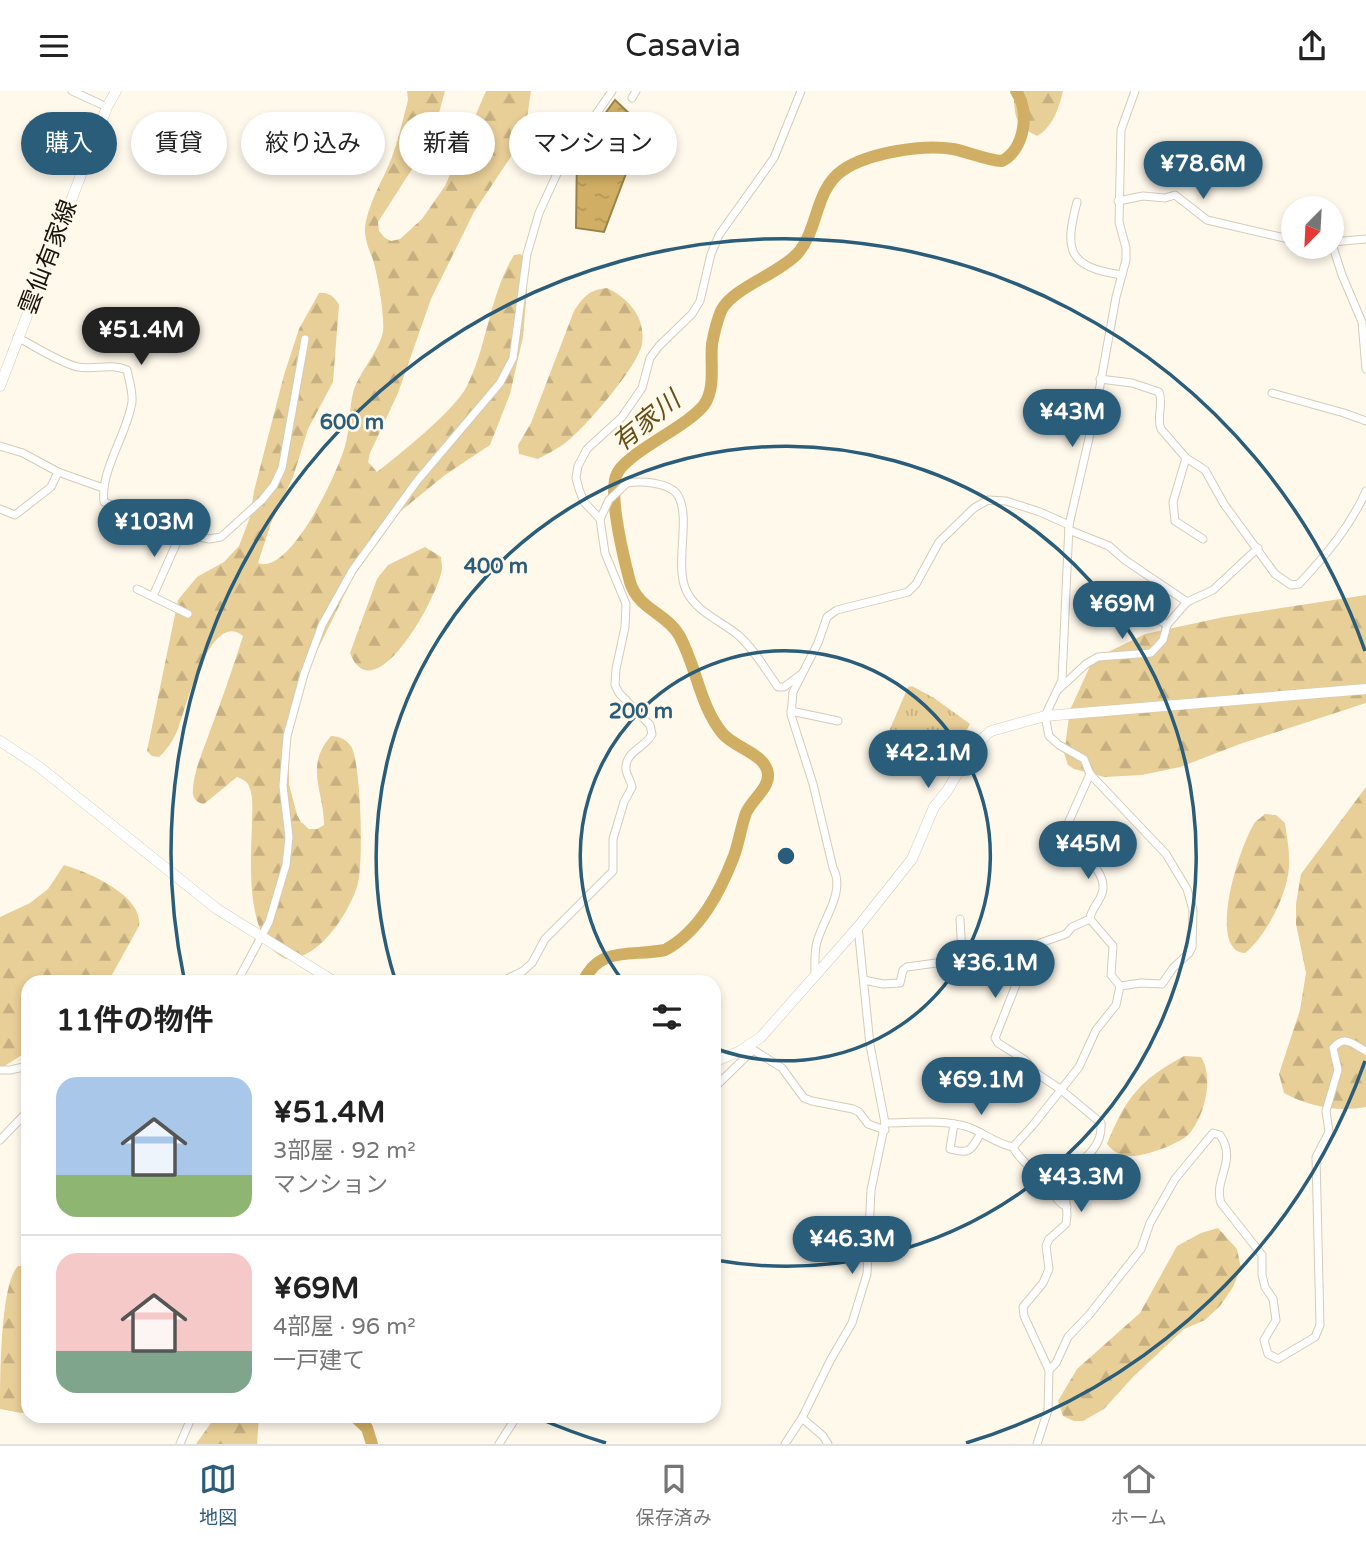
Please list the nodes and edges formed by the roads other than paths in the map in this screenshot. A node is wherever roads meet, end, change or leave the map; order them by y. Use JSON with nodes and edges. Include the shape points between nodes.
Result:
{"nodes":[{"id":1,"x":72,"y":91,"type":"edge"},
{"id":2,"x":116,"y":91,"type":"edge"},
{"id":3,"x":612,"y":91,"type":"edge"},
{"id":4,"x":801,"y":91,"type":"edge"},
{"id":5,"x":1135,"y":91,"type":"edge"},
{"id":6,"x":107,"y":107,"type":"junction"},
{"id":7,"x":1118,"y":201,"type":"junction"},
{"id":8,"x":1077,"y":202,"type":"dead end"},
{"id":9,"x":1281,"y":237,"type":"edge"},
{"id":10,"x":1366,"y":239,"type":"edge"},
{"id":11,"x":1344,"y":242,"type":"edge"},
{"id":12,"x":1337,"y":259,"type":"edge"},
{"id":13,"x":1122,"y":275,"type":"junction"},
{"id":14,"x":17,"y":337,"type":"junction"},
{"id":15,"x":305,"y":339,"type":"dead end"},
{"id":16,"x":1366,"y":369,"type":"edge"},
{"id":17,"x":1100,"y":379,"type":"junction"},
{"id":18,"x":0,"y":386,"type":"edge"},
{"id":19,"x":1272,"y":393,"type":"dead end"},
{"id":20,"x":1366,"y":421,"type":"edge"},
{"id":21,"x":0,"y":446,"type":"edge"},
{"id":22,"x":1186,"y":457,"type":"junction"},
{"id":23,"x":58,"y":472,"type":"junction"},
{"id":24,"x":103,"y":488,"type":"junction"},
{"id":25,"x":1366,"y":491,"type":"edge"},
{"id":26,"x":0,"y":509,"type":"edge"},
{"id":27,"x":600,"y":519,"type":"junction"},
{"id":28,"x":1069,"y":527,"type":"junction"},
{"id":29,"x":181,"y":533,"type":"junction"},
{"id":30,"x":1203,"y":539,"type":"dead end"},
{"id":31,"x":1258,"y":548,"type":"junction"},
{"id":32,"x":137,"y":589,"type":"dead end"},
{"id":33,"x":153,"y":596,"type":"junction"},
{"id":34,"x":1187,"y":602,"type":"junction"},
{"id":35,"x":1140,"y":610,"type":"dead end"},
{"id":36,"x":188,"y":614,"type":"dead end"},
{"id":37,"x":1167,"y":625,"type":"junction"},
{"id":38,"x":801,"y":675,"type":"junction"},
{"id":39,"x":1060,"y":688,"type":"junction"},
{"id":40,"x":1366,"y":689,"type":"edge"},
{"id":41,"x":791,"y":711,"type":"junction"},
{"id":42,"x":1045,"y":716,"type":"junction"},
{"id":43,"x":838,"y":721,"type":"dead end"},
{"id":44,"x":0,"y":741,"type":"edge"},
{"id":45,"x":1090,"y":774,"type":"junction"},
{"id":46,"x":960,"y":919,"type":"dead end"},
{"id":47,"x":1090,"y":919,"type":"junction"},
{"id":48,"x":858,"y":927,"type":"junction"},
{"id":49,"x":262,"y":939,"type":"junction"},
{"id":50,"x":241,"y":975,"type":"edge"},
{"id":51,"x":323,"y":975,"type":"edge"},
{"id":52,"x":515,"y":975,"type":"edge"},
{"id":53,"x":815,"y":975,"type":"junction"},
{"id":54,"x":864,"y":980,"type":"junction"},
{"id":55,"x":1120,"y":986,"type":"junction"},
{"id":56,"x":751,"y":1048,"type":"junction"},
{"id":57,"x":1366,"y":1051,"type":"edge"},
{"id":58,"x":721,"y":1059,"type":"edge"},
{"id":59,"x":21,"y":1068,"type":"edge"},
{"id":60,"x":0,"y":1070,"type":"edge"},
{"id":61,"x":721,"y":1080,"type":"edge"},
{"id":62,"x":1060,"y":1089,"type":"junction"},
{"id":63,"x":21,"y":1118,"type":"edge"},
{"id":64,"x":954,"y":1124,"type":"junction"},
{"id":65,"x":885,"y":1126,"type":"junction"},
{"id":66,"x":981,"y":1133,"type":"junction"},
{"id":67,"x":0,"y":1140,"type":"edge"},
{"id":68,"x":1013,"y":1147,"type":"junction"},
{"id":69,"x":1067,"y":1207,"type":"junction"},
{"id":70,"x":1049,"y":1370,"type":"junction"},
{"id":71,"x":802,"y":1418,"type":"junction"},
{"id":72,"x":189,"y":1423,"type":"edge"},
{"id":73,"x":512,"y":1423,"type":"edge"},
{"id":74,"x":180,"y":1444,"type":"edge"},
{"id":75,"x":499,"y":1444,"type":"edge"},
{"id":76,"x":785,"y":1444,"type":"edge"},
{"id":77,"x":828,"y":1444,"type":"edge"},
{"id":78,"x":1037,"y":1444,"type":"edge"}],
"edges":[{"from":1,"to":6,"type":"street"},
{"from":2,"to":6,"type":"street","name":"雲仙有家線"},
{"from":3,"to":49,"type":"street","via":[[561,165],[539,213],[527,254],[513,358],[500,383],[410,490],[352,571],[321,625],[287,736],[284,786],[289,849]]},
{"from":4,"to":27,"type":"street","via":[[774,158],[719,235],[700,301],[650,358],[642,388],[622,417],[587,449],[578,466],[576,478],[584,502]]},
{"from":5,"to":7,"type":"street","via":[[1122,122]]},
{"from":6,"to":14,"type":"street","name":"雲仙有家線"},
{"from":7,"to":9,"type":"street","via":[[1175,195],[1207,220]]},
{"from":7,"to":13,"type":"street","via":[[1126,247]]},
{"from":8,"to":13,"type":"street","via":[[1069,235],[1074,254],[1103,272]]},
{"from":10,"to":11,"type":"street"},
{"from":12,"to":16,"type":"street","via":[[1362,322]]},
{"from":13,"to":17,"type":"street"},
{"from":14,"to":18,"type":"street","name":"雲仙有家線"},
{"from":14,"to":24,"type":"street","via":[[75,366],[114,365],[127,370],[132,401]]},
{"from":15,"to":29,"type":"street","via":[[286,455],[274,485],[221,537]]},
{"from":17,"to":22,"type":"street","via":[[1159,392],[1159,424]]},
{"from":17,"to":28,"type":"street"},
{"from":19,"to":20,"type":"street"},
{"from":21,"to":23,"type":"street"},
{"from":22,"to":30,"type":"street","via":[[1173,502],[1175,521]]},
{"from":22,"to":31,"type":"street","via":[[1205,470],[1224,505]]},
{"from":23,"to":24,"type":"street"},
{"from":23,"to":26,"type":"street","via":[[51,487],[15,515]]},
{"from":24,"to":29,"type":"street","via":[[104,502]]},
{"from":25,"to":31,"type":"street","via":[[1331,549],[1299,584],[1282,580]]},
{"from":27,"to":38,"type":"street","via":[[613,495],[632,482],[665,485],[677,494],[685,589],[708,615],[739,636],[778,687]]},
{"from":27,"to":52,"type":"street","via":[[605,553],[626,604],[615,685],[650,725],[652,734],[626,764],[632,787],[612,839],[613,871],[545,939],[532,963]]},
{"from":28,"to":34,"type":"street","via":[[1109,546]]},
{"from":28,"to":38,"type":"street","via":[[1006,501],[981,503],[939,542],[908,592],[831,613]]},
{"from":28,"to":39,"type":"street"},
{"from":29,"to":33,"type":"street"},
{"from":31,"to":34,"type":"street","via":[[1213,590]]},
{"from":32,"to":33,"type":"street"},
{"from":33,"to":36,"type":"street"},
{"from":34,"to":37,"type":"street"},
{"from":35,"to":37,"type":"street"},
{"from":37,"to":39,"type":"street","via":[[1163,640],[1152,653],[1098,657]]},
{"from":38,"to":41,"type":"street"},
{"from":39,"to":42,"type":"street"},
{"from":40,"to":42,"type":"street"},
{"from":41,"to":43,"type":"street"},
{"from":41,"to":53,"type":"street","via":[[838,879],[816,946]]},
{"from":42,"to":45,"type":"street","via":[[1049,736],[1084,759]]},
{"from":42,"to":48,"type":"street","via":[[1000,727],[981,738],[934,807],[912,859]]},
{"from":44,"to":49,"type":"street"},
{"from":45,"to":47,"type":"street","via":[[1065,830],[1069,842],[1101,877],[1103,893]]},
{"from":45,"to":55,"type":"street","via":[[1166,854],[1193,909],[1189,953],[1164,982]]},
{"from":46,"to":54,"type":"street","via":[[962,954],[958,960],[907,967],[900,983]]},
{"from":47,"to":55,"type":"street","via":[[1113,946],[1111,975]]},
{"from":47,"to":62,"type":"street","via":[[1040,943],[1021,972],[995,1038]]},
{"from":48,"to":53,"type":"street"},
{"from":48,"to":54,"type":"street"},
{"from":49,"to":50,"type":"street"},
{"from":49,"to":51,"type":"street"},
{"from":53,"to":56,"type":"street"},
{"from":54,"to":65,"type":"street"},
{"from":55,"to":62,"type":"street","via":[[1116,1005],[1096,1030],[1079,1067]]},
{"from":56,"to":58,"type":"street"},
{"from":56,"to":61,"type":"street"},
{"from":56,"to":65,"type":"street","via":[[782,1068],[804,1098],[856,1110],[868,1124]]},
{"from":57,"to":70,"type":"street","via":[[1344,1039],[1333,1048],[1338,1070],[1326,1111],[1329,1132],[1316,1157],[1320,1325],[1315,1336],[1278,1359],[1268,1354],[1264,1340],[1276,1320],[1273,1299],[1262,1275],[1262,1255],[1221,1203],[1218,1193],[1228,1159],[1225,1142],[1213,1133],[1175,1179],[1141,1249],[1068,1337]]},
{"from":59,"to":60,"type":"street"},
{"from":62,"to":68,"type":"street"},
{"from":62,"to":69,"type":"street","via":[[1101,1123],[1102,1136],[1097,1148],[1064,1175]]},
{"from":63,"to":67,"type":"street"},
{"from":64,"to":65,"type":"street"},
{"from":64,"to":66,"type":"street"},
{"from":64,"to":66,"type":"street","via":[[950,1149],[970,1150]]},
{"from":65,"to":71,"type":"street","via":[[871,1190],[863,1291]]},
{"from":66,"to":68,"type":"street"},
{"from":68,"to":69,"type":"street"},
{"from":69,"to":70,"type":"street","via":[[1066,1224],[1046,1246],[1049,1269],[1023,1307]]},
{"from":70,"to":78,"type":"street","via":[[1048,1410]]},
{"from":71,"to":76,"type":"street"},
{"from":71,"to":77,"type":"street"},
{"from":72,"to":74,"type":"street"},
{"from":73,"to":75,"type":"street"}]}
